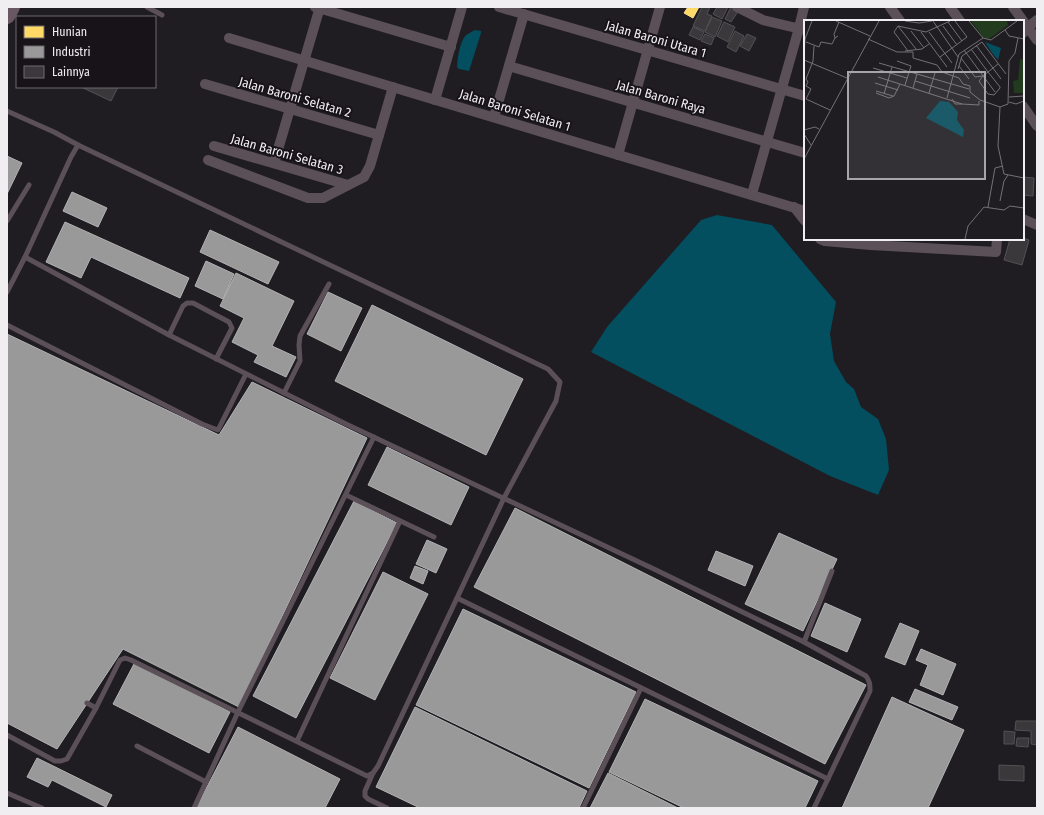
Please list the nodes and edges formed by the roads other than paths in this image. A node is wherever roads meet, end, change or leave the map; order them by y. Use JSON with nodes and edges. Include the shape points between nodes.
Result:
{"nodes":[{"id":1,"x":12,"y":7,"type":"edge"},
{"id":2,"x":147,"y":7,"type":"edge"},
{"id":3,"x":462,"y":7,"type":"edge"},
{"id":4,"x":499,"y":7,"type":"edge"},
{"id":5,"x":660,"y":7,"type":"edge"},
{"id":6,"x":738,"y":7,"type":"edge"},
{"id":7,"x":804,"y":7,"type":"edge"},
{"id":8,"x":890,"y":7,"type":"edge"},
{"id":9,"x":950,"y":7,"type":"edge"},
{"id":10,"x":1013,"y":7,"type":"edge"},
{"id":11,"x":318,"y":8,"type":"edge"},
{"id":12,"x":524,"y":14,"type":"junction"},
{"id":13,"x":162,"y":15,"type":"dead end"},
{"id":14,"x":7,"y":16,"type":"edge"},
{"id":15,"x":899,"y":20,"type":"edge"},
{"id":16,"x":959,"y":20,"type":"edge"},
{"id":17,"x":1020,"y":20,"type":"edge"},
{"id":18,"x":1037,"y":20,"type":"edge"},
{"id":19,"x":802,"y":29,"type":"edge"},
{"id":20,"x":1025,"y":29,"type":"edge"},
{"id":21,"x":229,"y":38,"type":"dead end"},
{"id":22,"x":1037,"y":40,"type":"edge"},
{"id":23,"x":451,"y":47,"type":"junction"},
{"id":24,"x":648,"y":50,"type":"junction"},
{"id":25,"x":304,"y":60,"type":"junction"},
{"id":26,"x":509,"y":66,"type":"junction"},
{"id":27,"x":205,"y":84,"type":"dead end"},
{"id":28,"x":392,"y":87,"type":"junction"},
{"id":29,"x":782,"y":89,"type":"junction"},
{"id":30,"x":804,"y":96,"type":"edge"},
{"id":31,"x":435,"y":100,"type":"junction"},
{"id":32,"x":633,"y":102,"type":"junction"},
{"id":33,"x":1024,"y":107,"type":"edge"},
{"id":34,"x":290,"y":109,"type":"junction"},
{"id":35,"x":7,"y":111,"type":"edge"},
{"id":36,"x":494,"y":117,"type":"junction"},
{"id":37,"x":1037,"y":126,"type":"edge"},
{"id":38,"x":379,"y":136,"type":"junction"},
{"id":39,"x":767,"y":141,"type":"junction"},
{"id":40,"x":78,"y":145,"type":"junction"},
{"id":41,"x":214,"y":146,"type":"dead end"},
{"id":42,"x":804,"y":153,"type":"edge"},
{"id":43,"x":618,"y":155,"type":"junction"},
{"id":44,"x":208,"y":160,"type":"dead end"},
{"id":45,"x":274,"y":163,"type":"junction"},
{"id":46,"x":29,"y":185,"type":"dead end"},
{"id":47,"x":348,"y":185,"type":"junction"},
{"id":48,"x":752,"y":194,"type":"junction"},
{"id":49,"x":794,"y":207,"type":"junction"},
{"id":50,"x":804,"y":211,"type":"edge"},
{"id":51,"x":1024,"y":219,"type":"edge"},
{"id":52,"x":804,"y":220,"type":"edge"},
{"id":53,"x":7,"y":221,"type":"edge"},
{"id":54,"x":1037,"y":225,"type":"edge"},
{"id":55,"x":822,"y":240,"type":"edge"},
{"id":56,"x":997,"y":240,"type":"edge"},
{"id":57,"x":869,"y":242,"type":"edge"},
{"id":58,"x":25,"y":258,"type":"junction"},
{"id":59,"x":7,"y":276,"type":"edge"},
{"id":60,"x":13,"y":278,"type":"junction"},
{"id":61,"x":329,"y":284,"type":"dead end"},
{"id":62,"x":7,"y":292,"type":"edge"},
{"id":63,"x":7,"y":325,"type":"edge"},
{"id":64,"x":168,"y":335,"type":"junction"},
{"id":65,"x":216,"y":359,"type":"junction"},
{"id":66,"x":246,"y":374,"type":"junction"},
{"id":67,"x":284,"y":393,"type":"junction"},
{"id":68,"x":374,"y":437,"type":"junction"},
{"id":69,"x":346,"y":494,"type":"junction"},
{"id":70,"x":504,"y":498,"type":"junction"},
{"id":71,"x":400,"y":521,"type":"junction"},
{"id":72,"x":434,"y":537,"type":"dead end"},
{"id":73,"x":832,"y":571,"type":"dead end"},
{"id":74,"x":457,"y":598,"type":"junction"},
{"id":75,"x":804,"y":642,"type":"junction"},
{"id":76,"x":641,"y":688,"type":"junction"},
{"id":77,"x":87,"y":703,"type":"dead end"},
{"id":78,"x":96,"y":708,"type":"junction"},
{"id":79,"x":238,"y":712,"type":"junction"},
{"id":80,"x":7,"y":735,"type":"edge"},
{"id":81,"x":297,"y":742,"type":"junction"},
{"id":82,"x":137,"y":746,"type":"dead end"},
{"id":83,"x":373,"y":772,"type":"junction"},
{"id":84,"x":828,"y":779,"type":"junction"},
{"id":85,"x":206,"y":782,"type":"junction"},
{"id":86,"x":7,"y":793,"type":"edge"},
{"id":87,"x":42,"y":808,"type":"edge"},
{"id":88,"x":194,"y":808,"type":"edge"},
{"id":89,"x":387,"y":808,"type":"edge"},
{"id":90,"x":584,"y":808,"type":"edge"},
{"id":91,"x":814,"y":808,"type":"edge"}],
"edges":[{"from":1,"to":14,"type":"main road"},
{"from":2,"to":13,"type":"lane"},
{"from":3,"to":23,"type":"street"},
{"from":4,"to":12,"type":"street","name":"Jalan Baroni Utara 1"},
{"from":5,"to":24,"type":"street"},
{"from":6,"to":19,"type":"street","via":[[763,20]]},
{"from":7,"to":19,"type":"street"},
{"from":8,"to":15,"type":"street"},
{"from":9,"to":16,"type":"street"},
{"from":10,"to":17,"type":"street"},
{"from":11,"to":23,"type":"street"},
{"from":11,"to":25,"type":"street"},
{"from":12,"to":24,"type":"street","name":"Jalan Baroni Utara 1"},
{"from":12,"to":26,"type":"street"},
{"from":18,"to":20,"type":"street"},
{"from":19,"to":29,"type":"street"},
{"from":20,"to":22,"type":"street"},
{"from":21,"to":25,"type":"street","name":"Jalan Baroni Selatan 1"},
{"from":23,"to":31,"type":"street"},
{"from":24,"to":29,"type":"street","name":"Jalan Baroni Utara 1"},
{"from":24,"to":32,"type":"street"},
{"from":25,"to":28,"type":"street","name":"Jalan Baroni Selatan 1"},
{"from":25,"to":34,"type":"street"},
{"from":26,"to":32,"type":"street","name":"Jalan Baroni Raya"},
{"from":26,"to":36,"type":"street"},
{"from":27,"to":34,"type":"street","name":"Jalan Baroni Selatan 2"},
{"from":28,"to":31,"type":"street","name":"Jalan Baroni Selatan 1"},
{"from":28,"to":38,"type":"street"},
{"from":29,"to":30,"type":"street","name":"Jalan Baroni Utara 1"},
{"from":29,"to":39,"type":"street"},
{"from":31,"to":36,"type":"street","name":"Jalan Baroni Selatan 1"},
{"from":32,"to":39,"type":"street","name":"Jalan Baroni Raya"},
{"from":32,"to":43,"type":"street"},
{"from":33,"to":37,"type":"street"},
{"from":34,"to":38,"type":"street","name":"Jalan Baroni Selatan 2"},
{"from":34,"to":45,"type":"street"},
{"from":35,"to":40,"type":"lane"},
{"from":36,"to":43,"type":"street","name":"Jalan Baroni Selatan 1"},
{"from":38,"to":47,"type":"street","via":[[364,177]]},
{"from":39,"to":42,"type":"street","name":"Jalan Baroni Raya"},
{"from":39,"to":48,"type":"street"},
{"from":40,"to":58,"type":"lane"},
{"from":40,"to":70,"type":"lane","via":[[548,369],[560,382],[556,401]]},
{"from":41,"to":45,"type":"street","name":"Jalan Baroni Selatan 3"},
{"from":43,"to":48,"type":"street","name":"Jalan Baroni Selatan 1"},
{"from":44,"to":47,"type":"street","name":"Jalan Baroni Selatan 3","via":[[308,198],[323,198]]},
{"from":45,"to":47,"type":"street","name":"Jalan Baroni Selatan 3"},
{"from":46,"to":53,"type":"lane"},
{"from":48,"to":49,"type":"street","name":"Jalan Baroni Selatan 1"},
{"from":49,"to":50,"type":"street","name":"Jalan Baroni Selatan 1"},
{"from":49,"to":52,"type":"street"},
{"from":51,"to":54,"type":"street"},
{"from":55,"to":57,"type":"street"},
{"from":56,"to":57,"type":"street","via":[[996,252]]},
{"from":58,"to":60,"type":"lane"},
{"from":58,"to":64,"type":"lane"},
{"from":59,"to":60,"type":"lane"},
{"from":60,"to":62,"type":"lane"},
{"from":61,"to":67,"type":"lane","via":[[300,336],[300,361]]},
{"from":63,"to":66,"type":"lane","via":[[220,431]]},
{"from":64,"to":65,"type":"lane"},
{"from":64,"to":65,"type":"lane","via":[[183,306],[193,303],[229,322],[232,328]]},
{"from":65,"to":66,"type":"lane"},
{"from":66,"to":67,"type":"lane"},
{"from":67,"to":68,"type":"lane"},
{"from":68,"to":69,"type":"lane"},
{"from":68,"to":70,"type":"lane"},
{"from":69,"to":71,"type":"lane"},
{"from":69,"to":79,"type":"lane"},
{"from":70,"to":74,"type":"lane"},
{"from":70,"to":75,"type":"lane"},
{"from":71,"to":72,"type":"lane"},
{"from":71,"to":81,"type":"lane"},
{"from":73,"to":75,"type":"lane"},
{"from":74,"to":76,"type":"lane"},
{"from":74,"to":83,"type":"lane"},
{"from":75,"to":84,"type":"lane","via":[[869,680],[870,691]]},
{"from":76,"to":84,"type":"lane"},
{"from":76,"to":90,"type":"lane"},
{"from":77,"to":78,"type":"lane"},
{"from":78,"to":79,"type":"lane","via":[[120,660],[125,658]]},
{"from":78,"to":80,"type":"lane","via":[[67,759],[61,761],[55,761]]},
{"from":79,"to":81,"type":"lane"},
{"from":79,"to":85,"type":"lane"},
{"from":81,"to":83,"type":"lane","via":[[367,776]]},
{"from":82,"to":85,"type":"lane"},
{"from":83,"to":89,"type":"lane","via":[[365,796]]},
{"from":84,"to":91,"type":"lane"},
{"from":85,"to":88,"type":"lane"},
{"from":86,"to":87,"type":"lane"}]}
